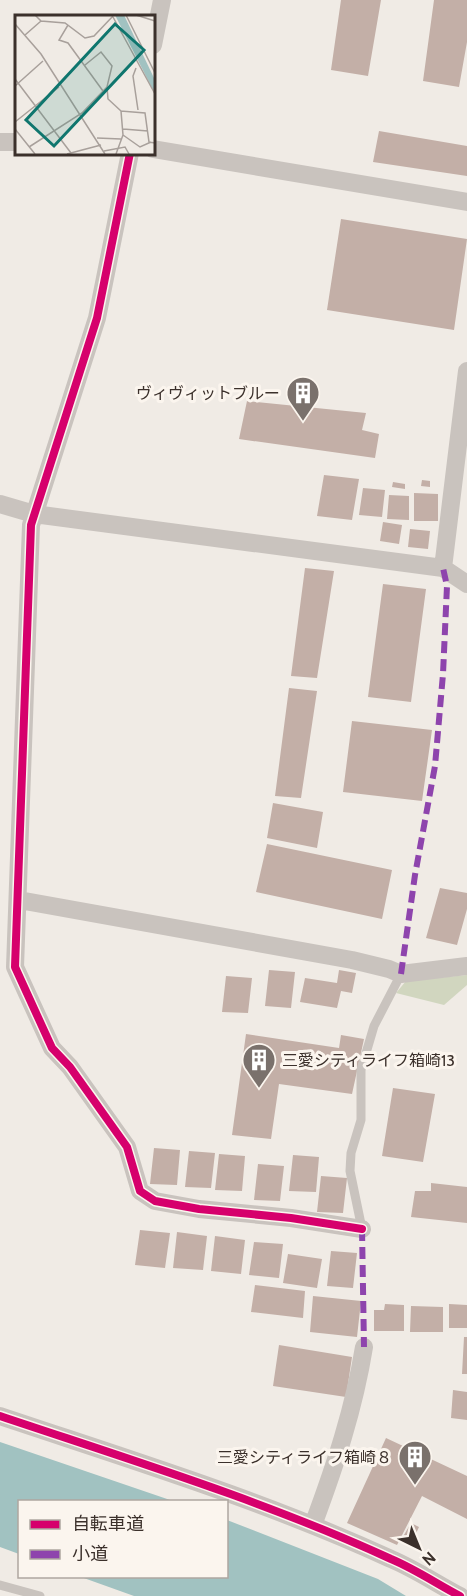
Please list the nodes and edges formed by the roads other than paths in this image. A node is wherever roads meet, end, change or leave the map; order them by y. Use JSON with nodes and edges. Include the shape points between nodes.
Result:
{"nodes":[{"id":1,"x":162,"y":0,"type":"edge"},
{"id":2,"x":154,"y":40,"type":"edge"},
{"id":3,"x":154,"y":149,"type":"edge"},
{"id":4,"x":130,"y":154,"type":"edge"},
{"id":5,"x":467,"y":202,"type":"edge"},
{"id":6,"x":467,"y":371,"type":"edge"},
{"id":7,"x":0,"y":504,"type":"edge"},
{"id":8,"x":34,"y":514,"type":"junction"},
{"id":9,"x":443,"y":568,"type":"junction"},
{"id":10,"x":467,"y":584,"type":"edge"},
{"id":11,"x":19,"y":900,"type":"junction"},
{"id":12,"x":8,"y":964,"type":"edge"},
{"id":13,"x":467,"y":966,"type":"edge"},
{"id":14,"x":401,"y":974,"type":"junction"},
{"id":15,"x":362,"y":1229,"type":"joint"},
{"id":16,"x":364,"y":1347,"type":"dead end"},
{"id":17,"x":0,"y":1416,"type":"edge"},
{"id":18,"x":314,"y":1525,"type":"junction"},
{"id":19,"x":0,"y":1585,"type":"edge"},
{"id":20,"x":40,"y":1596,"type":"edge"},
{"id":21,"x":460,"y":1596,"type":"edge"}],
"edges":[{"from":1,"to":2,"type":"street"},
{"from":3,"to":5,"type":"street"},
{"from":4,"to":8,"type":"street","via":[[98,318]]},
{"from":6,"to":9,"type":"street"},
{"from":7,"to":8,"type":"street"},
{"from":8,"to":9,"type":"street"},
{"from":8,"to":11,"type":"street"},
{"from":9,"to":10,"type":"street"},
{"from":11,"to":12,"type":"street"},
{"from":11,"to":14,"type":"street","via":[[352,960]]},
{"from":12,"to":15,"type":"street","via":[[52,1048],[127,1147],[140,1191],[155,1201],[199,1209]]},
{"from":13,"to":14,"type":"street"},
{"from":14,"to":15,"type":"lane","via":[[374,1026],[361,1070],[361,1120],[350,1171]]},
{"from":16,"to":18,"type":"street","via":[[354,1400]]},
{"from":17,"to":18,"type":"street"},
{"from":18,"to":21,"type":"street","via":[[394,1560]]},
{"from":19,"to":20,"type":"lane"}]}
